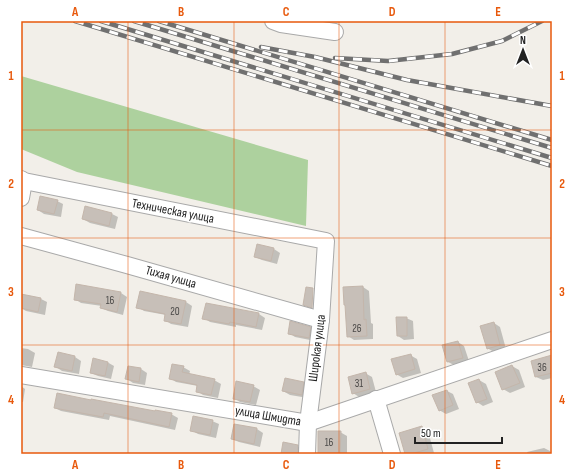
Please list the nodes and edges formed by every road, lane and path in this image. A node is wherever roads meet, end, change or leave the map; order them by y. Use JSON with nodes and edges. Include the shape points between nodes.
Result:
{"nodes":[{"id":1,"x":273,"y":21,"type":"edge"},
{"id":2,"x":335,"y":32,"type":"dead end"},
{"id":3,"x":23,"y":180,"type":"edge"},
{"id":4,"x":21,"y":198,"type":"edge"},
{"id":5,"x":21,"y":236,"type":"edge"},
{"id":6,"x":326,"y":241,"type":"joint"},
{"id":7,"x":321,"y":320,"type":"junction"},
{"id":8,"x":552,"y":340,"type":"edge"},
{"id":9,"x":21,"y":375,"type":"edge"},
{"id":10,"x":376,"y":400,"type":"junction"},
{"id":11,"x":308,"y":423,"type":"junction"},
{"id":12,"x":307,"y":454,"type":"edge"},
{"id":13,"x":392,"y":454,"type":"edge"}],
"edges":[{"from":1,"to":2,"type":"street"},
{"from":3,"to":4,"type":"street"},
{"from":3,"to":6,"type":"street","name":"Техническая улица"},
{"from":5,"to":7,"type":"street","name":"Тихая улица"},
{"from":6,"to":7,"type":"street","name":"Широкая улица"},
{"from":7,"to":11,"type":"street","name":"Широкая улица"},
{"from":8,"to":10,"type":"street","name":"улица Шмидта"},
{"from":9,"to":11,"type":"street","name":"улица Шмидта"},
{"from":10,"to":11,"type":"street","name":"улица Шмидта"},
{"from":10,"to":13,"type":"street"},
{"from":11,"to":12,"type":"street","name":"Широкая улица"}]}
